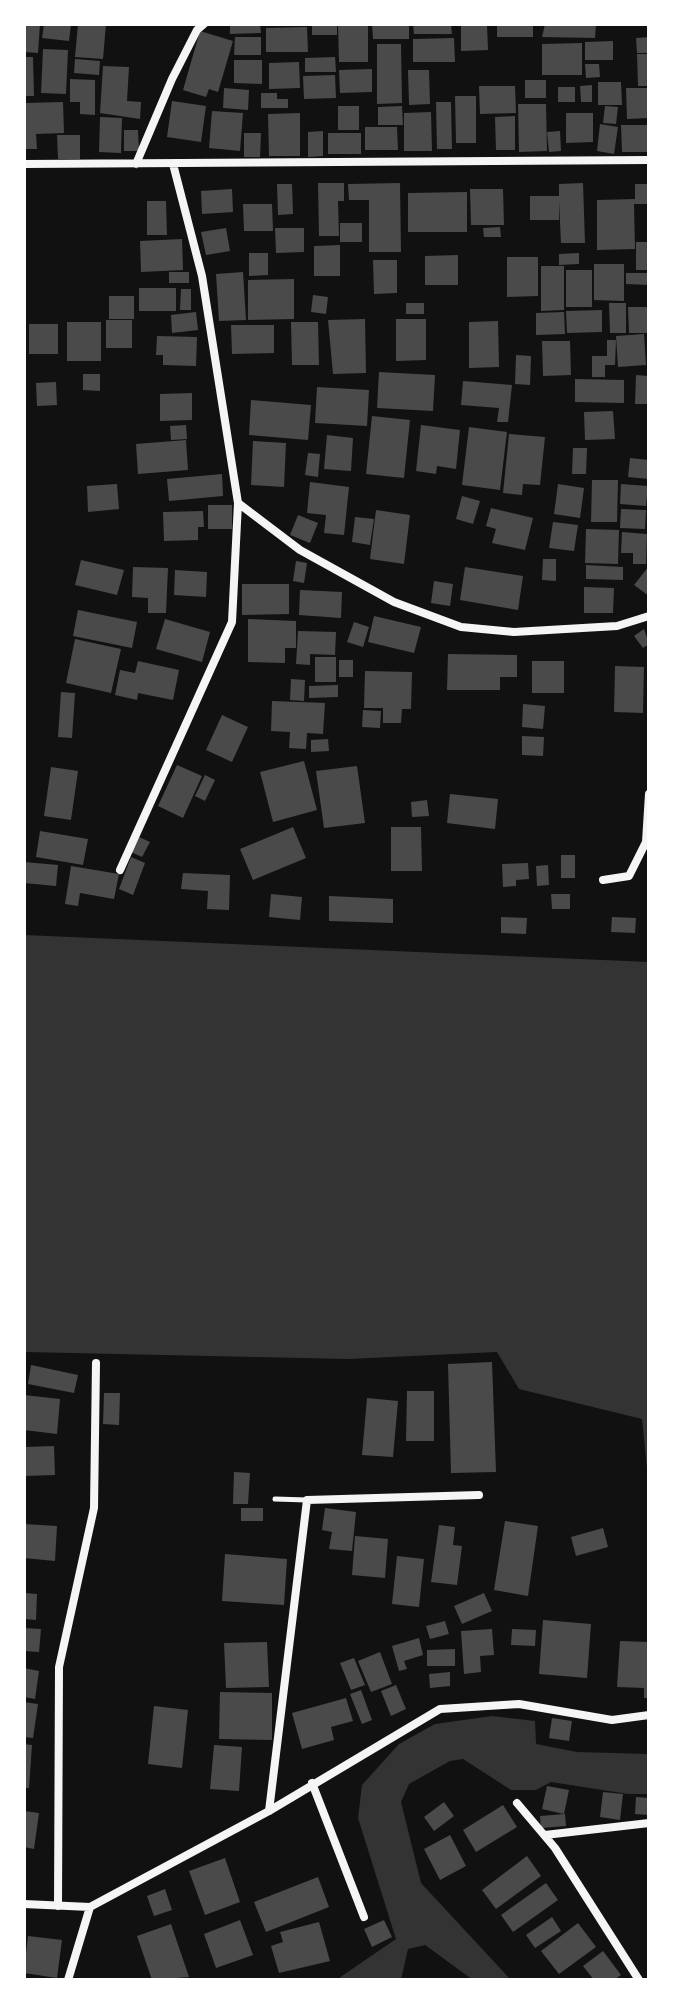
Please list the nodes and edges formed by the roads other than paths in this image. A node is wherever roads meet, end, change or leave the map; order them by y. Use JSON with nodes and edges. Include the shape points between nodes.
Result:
{"nodes":[{"id":1,"x":204,"y":24,"type":"edge"},
{"id":2,"x":649,"y":160,"type":"edge"},
{"id":3,"x":24,"y":164,"type":"edge"},
{"id":4,"x":136,"y":164,"type":"junction"},
{"id":5,"x":173,"y":164,"type":"junction"},
{"id":6,"x":238,"y":503,"type":"junction"},
{"id":7,"x":649,"y":616,"type":"edge"},
{"id":8,"x":649,"y":794,"type":"edge"},
{"id":9,"x":120,"y":870,"type":"dead end"},
{"id":10,"x":603,"y":880,"type":"dead end"},
{"id":11,"x":96,"y":1363,"type":"dead end"},
{"id":12,"x":479,"y":1495,"type":"dead end"},
{"id":13,"x":275,"y":1499,"type":"dead end"},
{"id":14,"x":307,"y":1500,"type":"junction"},
{"id":15,"x":649,"y":1715,"type":"edge"},
{"id":16,"x":312,"y":1783,"type":"junction"},
{"id":17,"x":517,"y":1803,"type":"dead end"},
{"id":18,"x":269,"y":1811,"type":"junction"},
{"id":19,"x":649,"y":1823,"type":"edge"},
{"id":20,"x":545,"y":1835,"type":"junction"},
{"id":21,"x":24,"y":1904,"type":"edge"},
{"id":22,"x":58,"y":1906,"type":"junction"},
{"id":23,"x":90,"y":1907,"type":"junction"},
{"id":24,"x":364,"y":1917,"type":"dead end"},
{"id":25,"x":68,"y":1980,"type":"edge"},
{"id":26,"x":639,"y":1980,"type":"edge"}],
"edges":[{"from":1,"to":4,"type":"street","via":[[172,79]]},
{"from":2,"to":5,"type":"street"},
{"from":3,"to":4,"type":"street"},
{"from":4,"to":5,"type":"street"},
{"from":5,"to":6,"type":"street","via":[[202,276]]},
{"from":6,"to":7,"type":"street","via":[[300,550],[381,595],[461,627],[514,632],[617,626]]},
{"from":6,"to":9,"type":"street","via":[[232,622]]},
{"from":8,"to":10,"type":"street","via":[[646,842],[629,876]]},
{"from":11,"to":22,"type":"street","via":[[94,1508],[59,1667]]},
{"from":12,"to":14,"type":"street"},
{"from":13,"to":14,"type":"lane"},
{"from":14,"to":18,"type":"street"},
{"from":15,"to":16,"type":"street","via":[[612,1720],[519,1704],[440,1709]]},
{"from":16,"to":18,"type":"street"},
{"from":16,"to":24,"type":"street"},
{"from":17,"to":20,"type":"street"},
{"from":18,"to":23,"type":"street"},
{"from":19,"to":20,"type":"street"},
{"from":20,"to":26,"type":"street"},
{"from":21,"to":22,"type":"street"},
{"from":22,"to":23,"type":"street"},
{"from":23,"to":25,"type":"street"}]}
